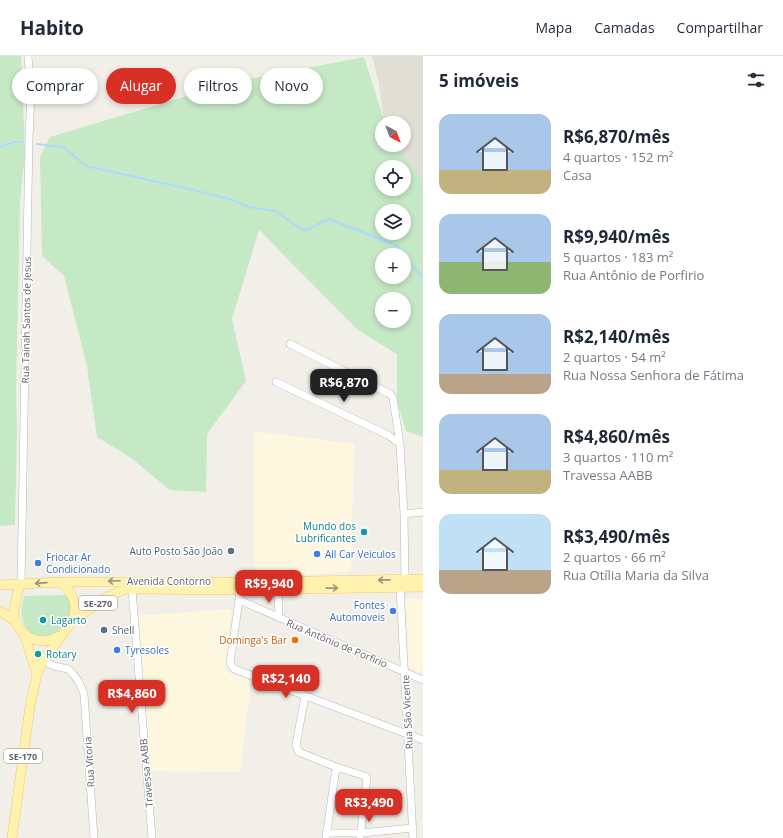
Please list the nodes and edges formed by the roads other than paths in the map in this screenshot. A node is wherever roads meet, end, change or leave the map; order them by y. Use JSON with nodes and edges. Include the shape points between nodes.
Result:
{"nodes":[{"id":1,"x":28,"y":56,"type":"edge"},
{"id":2,"x":290,"y":344,"type":"dead end"},
{"id":3,"x":276,"y":382,"type":"dead end"},
{"id":4,"x":400,"y":444,"type":"junction"},
{"id":5,"x":423,"y":512,"type":"edge"},
{"id":6,"x":404,"y":514,"type":"junction"},
{"id":7,"x":423,"y":579,"type":"edge"},
{"id":8,"x":60,"y":582,"type":"junction"},
{"id":9,"x":402,"y":583,"type":"junction"},
{"id":10,"x":21,"y":584,"type":"junction"},
{"id":11,"x":0,"y":586,"type":"edge"},
{"id":12,"x":423,"y":587,"type":"edge"},
{"id":13,"x":278,"y":588,"type":"junction"},
{"id":14,"x":128,"y":589,"type":"junction"},
{"id":15,"x":239,"y":590,"type":"junction"},
{"id":16,"x":239,"y":600,"type":"junction"},
{"id":17,"x":0,"y":611,"type":"edge"},
{"id":18,"x":279,"y":618,"type":"junction"},
{"id":19,"x":73,"y":620,"type":"junction"},
{"id":20,"x":15,"y":621,"type":"junction"},
{"id":21,"x":24,"y":634,"type":"junction"},
{"id":22,"x":62,"y":634,"type":"junction"},
{"id":23,"x":43,"y":660,"type":"junction"},
{"id":24,"x":405,"y":671,"type":"junction"},
{"id":25,"x":37,"y":674,"type":"junction"},
{"id":26,"x":423,"y":680,"type":"edge"},
{"id":27,"x":305,"y":696,"type":"junction"},
{"id":28,"x":407,"y":734,"type":"junction"},
{"id":29,"x":423,"y":740,"type":"edge"},
{"id":30,"x":336,"y":767,"type":"junction"},
{"id":31,"x":413,"y":828,"type":"junction"},
{"id":32,"x":326,"y":836,"type":"edge"},
{"id":33,"x":360,"y":836,"type":"edge"},
{"id":34,"x":12,"y":838,"type":"edge"},
{"id":35,"x":94,"y":838,"type":"edge"},
{"id":36,"x":152,"y":838,"type":"edge"},
{"id":37,"x":414,"y":838,"type":"edge"}],
"edges":[{"from":1,"to":10,"type":"street","name":"Rua Tainah Santos de Jesus","via":[[31,93]]},
{"from":2,"to":4,"type":"street","name":"Rua São Vicente","via":[[392,396]]},
{"from":3,"to":4,"type":"street","via":[[388,435]]},
{"from":4,"to":6,"type":"street","name":"Rua São Vicente"},
{"from":5,"to":6,"type":"street"},
{"from":6,"to":9,"type":"street","name":"Rua São Vicente"},
{"from":7,"to":9,"type":"main road","name":"Avenida Contorno","number":"SE-270"},
{"from":9,"to":8,"type":"main road","name":"Avenida Contorno","number":"SE-270","one_way":true},
{"from":8,"to":10,"type":"main road","number":"SE-270","one_way":true},
{"from":8,"to":19,"type":"main road","via":[[72,595],[75,606]]},
{"from":9,"to":12,"type":"main road","name":"Avenida Contorno","number":"SE-270"},
{"from":13,"to":9,"type":"main road","name":"Avenida Contorno","number":"SE-270","one_way":true},
{"from":9,"to":24,"type":"street","name":"Rua São Vicente"},
{"from":10,"to":11,"type":"main road","number":"SE-270"},
{"from":10,"to":20,"type":"main road"},
{"from":13,"to":15,"type":"main road","name":"Avenida Contorno","number":"SE-270"},
{"from":13,"to":18,"type":"street"},
{"from":14,"to":15,"type":"main road","name":"Avenida Contorno","number":"SE-270"},
{"from":14,"to":19,"type":"main road","number":"SE-270","via":[[107,597]]},
{"from":14,"to":36,"type":"street","name":"Travessa AABB"},
{"from":15,"to":16,"type":"street"},
{"from":16,"to":18,"type":"street","name":"Rua Antônio de Porfirio"},
{"from":16,"to":27,"type":"street","via":[[231,666]]},
{"from":17,"to":20,"type":"main road"},
{"from":18,"to":24,"type":"street","name":"Rua Antônio de Porfirio"},
{"from":19,"to":22,"type":"main road","number":"SE-270"},
{"from":20,"to":21,"type":"main road"},
{"from":21,"to":22,"type":"main road","number":"SE-270","via":[[44,642]]},
{"from":21,"to":25,"type":"main road"},
{"from":22,"to":23,"type":"main road"},
{"from":23,"to":25,"type":"main road"},
{"from":23,"to":35,"type":"street","name":"Rua Vitoria","via":[[68,669],[79,682],[84,694]]},
{"from":24,"to":26,"type":"street","name":"Rua Antônio de Porfirio"},
{"from":24,"to":28,"type":"street","name":"Rua São Vicente"},
{"from":25,"to":34,"type":"main road","number":"SE-170","via":[[30,706]]},
{"from":27,"to":28,"type":"street"},
{"from":27,"to":30,"type":"street","via":[[297,749],[303,754]]},
{"from":28,"to":29,"type":"street"},
{"from":28,"to":31,"type":"street","name":"Rua São Vicente"},
{"from":30,"to":32,"type":"street"},
{"from":30,"to":33,"type":"street","via":[[367,778]]},
{"from":31,"to":33,"type":"street"},
{"from":31,"to":37,"type":"street","name":"Rua São Vicente"},
{"from":32,"to":33,"type":"street"}]}
